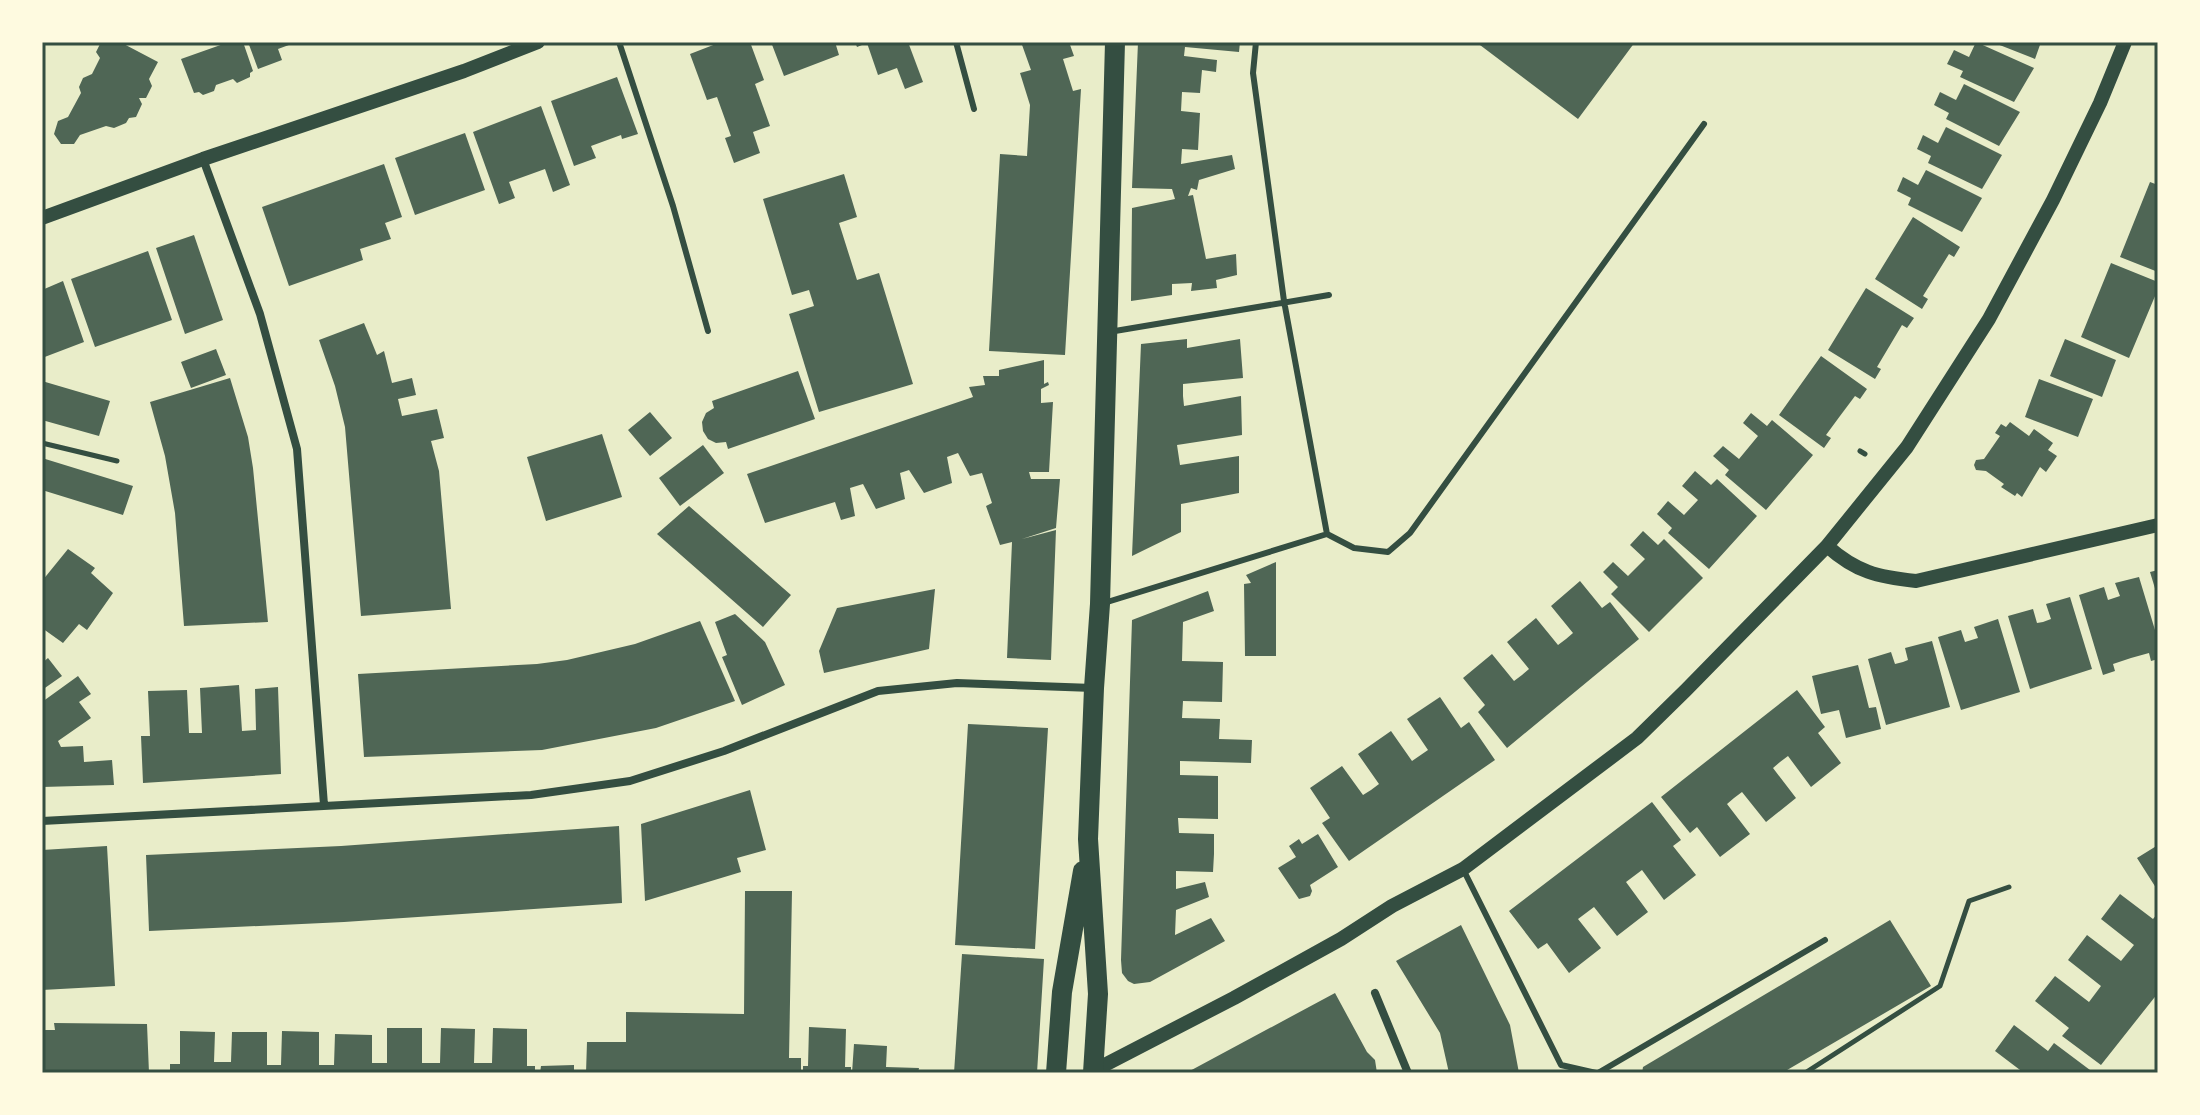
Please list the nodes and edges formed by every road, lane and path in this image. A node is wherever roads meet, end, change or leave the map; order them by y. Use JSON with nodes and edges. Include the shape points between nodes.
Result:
{"nodes":[{"id":1,"x":538,"y":42,"type":"edge"},
{"id":2,"x":619,"y":42,"type":"edge"},
{"id":3,"x":956,"y":42,"type":"edge"},
{"id":4,"x":1115,"y":42,"type":"edge"},
{"id":5,"x":1256,"y":42,"type":"edge"},
{"id":6,"x":2125,"y":42,"type":"edge"},
{"id":7,"x":974,"y":109,"type":"dead end"},
{"id":8,"x":1704,"y":124,"type":"dead end"},
{"id":9,"x":203,"y":159,"type":"junction"},
{"id":10,"x":42,"y":218,"type":"edge"},
{"id":11,"x":1329,"y":295,"type":"dead end"},
{"id":12,"x":1284,"y":301,"type":"junction"},
{"id":13,"x":708,"y":331,"type":"dead end"},
{"id":14,"x":1106,"y":333,"type":"junction"},
{"id":15,"x":42,"y":443,"type":"edge"},
{"id":16,"x":117,"y":461,"type":"dead end"},
{"id":17,"x":2158,"y":525,"type":"edge"},
{"id":18,"x":1327,"y":534,"type":"junction"},
{"id":19,"x":1827,"y":546,"type":"junction"},
{"id":20,"x":1100,"y":604,"type":"junction"},
{"id":21,"x":1094,"y":688,"type":"junction"},
{"id":22,"x":324,"y":805,"type":"junction"},
{"id":23,"x":42,"y":821,"type":"edge"},
{"id":24,"x":1088,"y":839,"type":"junction"},
{"id":25,"x":1463,"y":869,"type":"junction"},
{"id":26,"x":2009,"y":887,"type":"dead end"},
{"id":27,"x":1825,"y":940,"type":"dead end"},
{"id":28,"x":1375,"y":993,"type":"dead end"},
{"id":29,"x":1561,"y":1069,"type":"edge"},
{"id":30,"x":1092,"y":1072,"type":"edge"},
{"id":31,"x":1056,"y":1073,"type":"edge"},
{"id":32,"x":1408,"y":1073,"type":"edge"},
{"id":33,"x":1597,"y":1073,"type":"edge"},
{"id":34,"x":1805,"y":1073,"type":"edge"}],
"edges":[{"from":1,"to":9,"type":"street"},
{"from":2,"to":13,"type":"lane"},
{"from":3,"to":7,"type":"lane"},
{"from":4,"to":14,"type":"main road"},
{"from":5,"to":12,"type":"lane","via":[[1253,73]]},
{"from":6,"to":19,"type":"street","via":[[2053,200],[1989,319],[1907,447]]},
{"from":8,"to":18,"type":"lane","via":[[1410,533],[1388,552],[1354,548]]},
{"from":9,"to":10,"type":"street"},
{"from":9,"to":22,"type":"street","via":[[260,314],[297,449]]},
{"from":11,"to":12,"type":"lane"},
{"from":12,"to":14,"type":"lane"},
{"from":12,"to":18,"type":"lane"},
{"from":14,"to":20,"type":"main road"},
{"from":15,"to":16,"type":"path"},
{"from":17,"to":19,"type":"street","via":[[1916,581],[1879,577],[1844,561]]},
{"from":18,"to":20,"type":"lane"},
{"from":19,"to":25,"type":"street","via":[[1637,738]]},
{"from":20,"to":21,"type":"main road"},
{"from":21,"to":22,"type":"street","via":[[957,683],[878,691],[630,781],[531,795]]},
{"from":21,"to":24,"type":"main road"},
{"from":22,"to":23,"type":"street"},
{"from":24,"to":30,"type":"main road","via":[[1098,994]]},
{"from":24,"to":31,"type":"main road","via":[[1062,992]]},
{"from":25,"to":29,"type":"lane"},
{"from":25,"to":30,"type":"street"},
{"from":26,"to":34,"type":"path","via":[[1969,901],[1940,986]]},
{"from":27,"to":33,"type":"lane"},
{"from":28,"to":32,"type":"street"},
{"from":29,"to":33,"type":"lane"}]}
